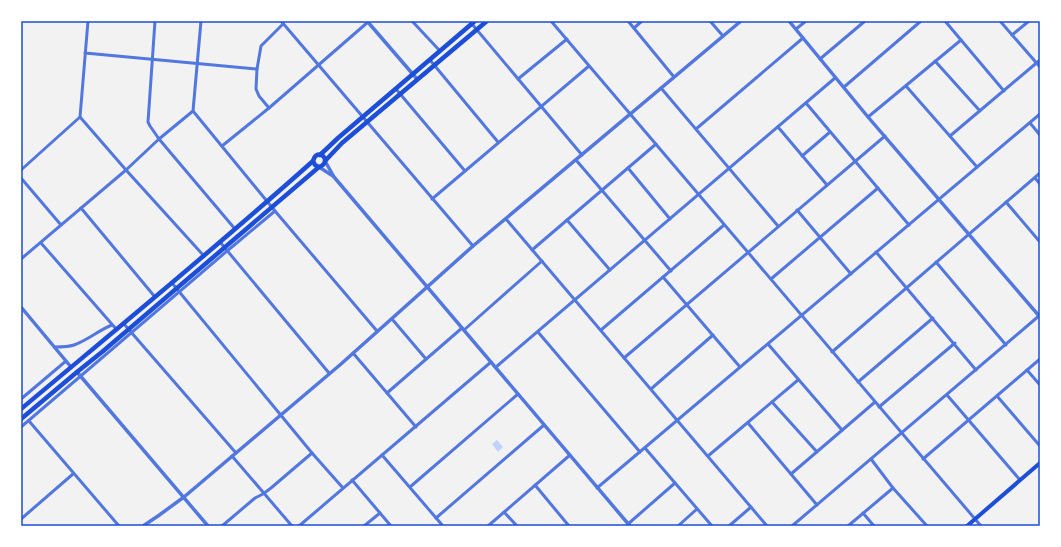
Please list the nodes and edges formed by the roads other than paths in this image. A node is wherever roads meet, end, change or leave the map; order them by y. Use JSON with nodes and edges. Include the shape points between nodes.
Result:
{"nodes":[{"id":1,"x":88,"y":21,"type":"edge"},
{"id":2,"x":155,"y":21,"type":"edge"},
{"id":3,"x":201,"y":21,"type":"edge"},
{"id":4,"x":281,"y":21,"type":"edge"},
{"id":5,"x":412,"y":21,"type":"edge"},
{"id":6,"x":487,"y":21,"type":"edge"},
{"id":7,"x":551,"y":21,"type":"edge"},
{"id":8,"x":628,"y":21,"type":"edge"},
{"id":9,"x":642,"y":21,"type":"edge"},
{"id":10,"x":710,"y":21,"type":"edge"},
{"id":11,"x":741,"y":21,"type":"edge"},
{"id":12,"x":789,"y":21,"type":"edge"},
{"id":13,"x":806,"y":21,"type":"edge"},
{"id":14,"x":865,"y":21,"type":"edge"},
{"id":15,"x":921,"y":21,"type":"edge"},
{"id":16,"x":945,"y":21,"type":"edge"},
{"id":17,"x":1000,"y":21,"type":"edge"},
{"id":18,"x":1029,"y":21,"type":"edge"},
{"id":19,"x":368,"y":22,"type":"edge"},
{"id":20,"x":474,"y":22,"type":"edge"},
{"id":21,"x":284,"y":24,"type":"junction"},
{"id":22,"x":634,"y":28,"type":"junction"},
{"id":23,"x":477,"y":29,"type":"junction"},
{"id":24,"x":796,"y":29,"type":"junction"},
{"id":25,"x":1012,"y":35,"type":"junction"},
{"id":26,"x":723,"y":36,"type":"junction"},
{"id":27,"x":803,"y":38,"type":"junction"},
{"id":28,"x":567,"y":39,"type":"junction"},
{"id":29,"x":961,"y":40,"type":"junction"},
{"id":30,"x":440,"y":51,"type":"junction"},
{"id":31,"x":85,"y":53,"type":"junction"},
{"id":32,"x":152,"y":59,"type":"junction"},
{"id":33,"x":820,"y":59,"type":"junction"},
{"id":34,"x":430,"y":60,"type":"junction"},
{"id":35,"x":1040,"y":60,"type":"edge"},
{"id":36,"x":935,"y":61,"type":"junction"},
{"id":37,"x":197,"y":63,"type":"junction"},
{"id":38,"x":1036,"y":63,"type":"junction"},
{"id":39,"x":318,"y":65,"type":"junction"},
{"id":40,"x":434,"y":66,"type":"junction"},
{"id":41,"x":589,"y":66,"type":"junction"},
{"id":42,"x":1040,"y":67,"type":"edge"},
{"id":43,"x":257,"y":69,"type":"junction"},
{"id":44,"x":413,"y":74,"type":"junction"},
{"id":45,"x":674,"y":77,"type":"junction"},
{"id":46,"x":836,"y":78,"type":"junction"},
{"id":47,"x":418,"y":79,"type":"junction"},
{"id":48,"x":518,"y":79,"type":"junction"},
{"id":49,"x":906,"y":86,"type":"junction"},
{"id":50,"x":844,"y":87,"type":"junction"},
{"id":51,"x":661,"y":88,"type":"junction"},
{"id":52,"x":396,"y":89,"type":"junction"},
{"id":53,"x":1004,"y":91,"type":"junction"},
{"id":54,"x":400,"y":94,"type":"junction"},
{"id":55,"x":806,"y":103,"type":"junction"},
{"id":56,"x":541,"y":106,"type":"junction"},
{"id":57,"x":269,"y":108,"type":"junction"},
{"id":58,"x":193,"y":111,"type":"junction"},
{"id":59,"x":980,"y":111,"type":"junction"},
{"id":60,"x":630,"y":114,"type":"junction"},
{"id":61,"x":1040,"y":114,"type":"edge"},
{"id":62,"x":80,"y":117,"type":"junction"},
{"id":63,"x":363,"y":117,"type":"junction"},
{"id":64,"x":868,"y":117,"type":"junction"},
{"id":65,"x":367,"y":122,"type":"junction"},
{"id":66,"x":1030,"y":123,"type":"junction"},
{"id":67,"x":778,"y":127,"type":"junction"},
{"id":68,"x":696,"y":129,"type":"junction"},
{"id":69,"x":830,"y":132,"type":"junction"},
{"id":70,"x":1040,"y":135,"type":"edge"},
{"id":71,"x":885,"y":136,"type":"junction"},
{"id":72,"x":950,"y":136,"type":"junction"},
{"id":73,"x":159,"y":139,"type":"junction"},
{"id":74,"x":498,"y":142,"type":"junction"},
{"id":75,"x":656,"y":144,"type":"junction"},
{"id":76,"x":222,"y":146,"type":"junction"},
{"id":77,"x":320,"y":155,"type":"junction"},
{"id":78,"x":582,"y":155,"type":"junction"},
{"id":79,"x":802,"y":156,"type":"junction"},
{"id":80,"x":576,"y":160,"type":"junction"},
{"id":81,"x":313,"y":161,"type":"junction"},
{"id":82,"x":325,"y":161,"type":"junction"},
{"id":83,"x":855,"y":161,"type":"junction"},
{"id":84,"x":319,"y":167,"type":"junction"},
{"id":85,"x":977,"y":167,"type":"junction"},
{"id":86,"x":628,"y":168,"type":"junction"},
{"id":87,"x":729,"y":168,"type":"junction"},
{"id":88,"x":21,"y":170,"type":"edge"},
{"id":89,"x":126,"y":170,"type":"junction"},
{"id":90,"x":465,"y":171,"type":"junction"},
{"id":91,"x":1040,"y":173,"type":"edge"},
{"id":92,"x":334,"y":177,"type":"junction"},
{"id":93,"x":21,"y":178,"type":"edge"},
{"id":94,"x":1035,"y":178,"type":"junction"},
{"id":95,"x":1040,"y":184,"type":"edge"},
{"id":96,"x":827,"y":185,"type":"junction"},
{"id":97,"x":878,"y":188,"type":"junction"},
{"id":98,"x":602,"y":190,"type":"junction"},
{"id":99,"x":698,"y":194,"type":"junction"},
{"id":100,"x":432,"y":199,"type":"junction"},
{"id":101,"x":940,"y":199,"type":"junction"},
{"id":102,"x":268,"y":202,"type":"junction"},
{"id":103,"x":1006,"y":202,"type":"junction"},
{"id":104,"x":81,"y":208,"type":"junction"},
{"id":105,"x":274,"y":209,"type":"junction"},
{"id":106,"x":797,"y":210,"type":"junction"},
{"id":107,"x":670,"y":218,"type":"junction"},
{"id":108,"x":506,"y":219,"type":"junction"},
{"id":109,"x":567,"y":220,"type":"junction"},
{"id":110,"x":909,"y":224,"type":"junction"},
{"id":111,"x":61,"y":225,"type":"junction"},
{"id":112,"x":724,"y":225,"type":"junction"},
{"id":113,"x":778,"y":226,"type":"junction"},
{"id":114,"x":235,"y":229,"type":"junction"},
{"id":115,"x":969,"y":234,"type":"junction"},
{"id":116,"x":820,"y":238,"type":"junction"},
{"id":117,"x":645,"y":240,"type":"junction"},
{"id":118,"x":220,"y":242,"type":"junction"},
{"id":119,"x":1040,"y":242,"type":"edge"},
{"id":120,"x":41,"y":243,"type":"junction"},
{"id":121,"x":473,"y":246,"type":"junction"},
{"id":122,"x":225,"y":249,"type":"junction"},
{"id":123,"x":532,"y":250,"type":"junction"},
{"id":124,"x":748,"y":252,"type":"junction"},
{"id":125,"x":876,"y":252,"type":"junction"},
{"id":126,"x":204,"y":256,"type":"junction"},
{"id":127,"x":21,"y":260,"type":"edge"},
{"id":128,"x":542,"y":261,"type":"junction"},
{"id":129,"x":936,"y":262,"type":"junction"},
{"id":130,"x":610,"y":270,"type":"junction"},
{"id":131,"x":670,"y":271,"type":"junction"},
{"id":132,"x":851,"y":274,"type":"junction"},
{"id":133,"x":664,"y":277,"type":"junction"},
{"id":134,"x":771,"y":279,"type":"junction"},
{"id":135,"x":172,"y":283,"type":"junction"},
{"id":136,"x":427,"y":287,"type":"junction"},
{"id":137,"x":907,"y":287,"type":"junction"},
{"id":138,"x":178,"y":290,"type":"junction"},
{"id":139,"x":155,"y":298,"type":"junction"},
{"id":140,"x":575,"y":300,"type":"junction"},
{"id":141,"x":687,"y":304,"type":"junction"},
{"id":142,"x":21,"y":307,"type":"edge"},
{"id":143,"x":802,"y":316,"type":"junction"},
{"id":144,"x":1040,"y":316,"type":"edge"},
{"id":145,"x":933,"y":318,"type":"junction"},
{"id":146,"x":392,"y":319,"type":"junction"},
{"id":147,"x":124,"y":324,"type":"junction"},
{"id":148,"x":112,"y":325,"type":"junction"},
{"id":149,"x":463,"y":329,"type":"junction"},
{"id":150,"x":117,"y":330,"type":"junction"},
{"id":151,"x":601,"y":330,"type":"junction"},
{"id":152,"x":130,"y":331,"type":"junction"},
{"id":153,"x":377,"y":331,"type":"junction"},
{"id":154,"x":538,"y":332,"type":"junction"},
{"id":155,"x":713,"y":335,"type":"junction"},
{"id":156,"x":768,"y":344,"type":"junction"},
{"id":157,"x":955,"y":344,"type":"junction"},
{"id":158,"x":1006,"y":345,"type":"junction"},
{"id":159,"x":55,"y":347,"type":"junction"},
{"id":160,"x":832,"y":352,"type":"junction"},
{"id":161,"x":353,"y":353,"type":"junction"},
{"id":162,"x":624,"y":358,"type":"junction"},
{"id":163,"x":426,"y":359,"type":"junction"},
{"id":164,"x":1040,"y":360,"type":"edge"},
{"id":165,"x":66,"y":361,"type":"junction"},
{"id":166,"x":491,"y":362,"type":"junction"},
{"id":167,"x":72,"y":367,"type":"junction"},
{"id":168,"x":496,"y":367,"type":"junction"},
{"id":169,"x":740,"y":367,"type":"junction"},
{"id":170,"x":976,"y":370,"type":"junction"},
{"id":171,"x":1027,"y":370,"type":"junction"},
{"id":172,"x":329,"y":373,"type":"junction"},
{"id":173,"x":78,"y":374,"type":"junction"},
{"id":174,"x":798,"y":380,"type":"junction"},
{"id":175,"x":858,"y":382,"type":"junction"},
{"id":176,"x":1040,"y":385,"type":"edge"},
{"id":177,"x":651,"y":389,"type":"junction"},
{"id":178,"x":387,"y":393,"type":"junction"},
{"id":179,"x":518,"y":394,"type":"junction"},
{"id":180,"x":947,"y":395,"type":"junction"},
{"id":181,"x":997,"y":396,"type":"junction"},
{"id":182,"x":21,"y":399,"type":"edge"},
{"id":183,"x":772,"y":402,"type":"junction"},
{"id":184,"x":875,"y":402,"type":"junction"},
{"id":185,"x":879,"y":407,"type":"junction"},
{"id":186,"x":21,"y":409,"type":"edge"},
{"id":187,"x":281,"y":415,"type":"junction"},
{"id":188,"x":21,"y":419,"type":"edge"},
{"id":189,"x":677,"y":420,"type":"junction"},
{"id":190,"x":28,"y":421,"type":"junction"},
{"id":191,"x":968,"y":421,"type":"junction"},
{"id":192,"x":748,"y":422,"type":"junction"},
{"id":193,"x":544,"y":425,"type":"junction"},
{"id":194,"x":21,"y":427,"type":"edge"},
{"id":195,"x":416,"y":427,"type":"junction"},
{"id":196,"x":842,"y":430,"type":"junction"},
{"id":197,"x":902,"y":433,"type":"junction"},
{"id":198,"x":1040,"y":446,"type":"edge"},
{"id":199,"x":645,"y":448,"type":"junction"},
{"id":200,"x":312,"y":452,"type":"junction"},
{"id":201,"x":640,"y":452,"type":"junction"},
{"id":202,"x":817,"y":452,"type":"junction"},
{"id":203,"x":236,"y":453,"type":"junction"},
{"id":204,"x":382,"y":455,"type":"junction"},
{"id":205,"x":570,"y":455,"type":"junction"},
{"id":206,"x":232,"y":456,"type":"junction"},
{"id":207,"x":708,"y":456,"type":"junction"},
{"id":208,"x":923,"y":458,"type":"junction"},
{"id":209,"x":871,"y":459,"type":"junction"},
{"id":210,"x":1040,"y":463,"type":"edge"},
{"id":211,"x":73,"y":474,"type":"junction"},
{"id":212,"x":791,"y":474,"type":"junction"},
{"id":213,"x":352,"y":480,"type":"junction"},
{"id":214,"x":1020,"y":480,"type":"junction"},
{"id":215,"x":676,"y":484,"type":"junction"},
{"id":216,"x":535,"y":485,"type":"junction"},
{"id":217,"x":410,"y":487,"type":"junction"},
{"id":218,"x":343,"y":488,"type":"junction"},
{"id":219,"x":598,"y":488,"type":"junction"},
{"id":220,"x":893,"y":488,"type":"junction"},
{"id":221,"x":263,"y":494,"type":"junction"},
{"id":222,"x":184,"y":497,"type":"junction"},
{"id":223,"x":817,"y":505,"type":"junction"},
{"id":224,"x":751,"y":507,"type":"junction"},
{"id":225,"x":697,"y":509,"type":"junction"},
{"id":226,"x":504,"y":512,"type":"junction"},
{"id":227,"x":380,"y":513,"type":"junction"},
{"id":228,"x":863,"y":513,"type":"junction"},
{"id":229,"x":436,"y":518,"type":"junction"},
{"id":230,"x":21,"y":519,"type":"edge"},
{"id":231,"x":975,"y":519,"type":"junction"},
{"id":232,"x":629,"y":525,"type":"edge"},
{"id":233,"x":118,"y":526,"type":"edge"},
{"id":234,"x":143,"y":526,"type":"edge"},
{"id":235,"x":208,"y":526,"type":"edge"},
{"id":236,"x":222,"y":526,"type":"edge"},
{"id":237,"x":292,"y":526,"type":"edge"},
{"id":238,"x":299,"y":526,"type":"edge"},
{"id":239,"x":364,"y":526,"type":"edge"},
{"id":240,"x":391,"y":526,"type":"edge"},
{"id":241,"x":443,"y":526,"type":"edge"},
{"id":242,"x":488,"y":526,"type":"edge"},
{"id":243,"x":516,"y":526,"type":"edge"},
{"id":244,"x":569,"y":526,"type":"edge"},
{"id":245,"x":678,"y":526,"type":"edge"},
{"id":246,"x":712,"y":526,"type":"edge"},
{"id":247,"x":729,"y":526,"type":"edge"},
{"id":248,"x":768,"y":526,"type":"edge"},
{"id":249,"x":792,"y":526,"type":"edge"},
{"id":250,"x":848,"y":526,"type":"edge"},
{"id":251,"x":874,"y":526,"type":"edge"},
{"id":252,"x":927,"y":526,"type":"edge"},
{"id":253,"x":967,"y":526,"type":"edge"},
{"id":254,"x":981,"y":526,"type":"edge"}],
"edges":[{"from":1,"to":31,"type":"street"},
{"from":2,"to":32,"type":"street"},
{"from":3,"to":37,"type":"street"},
{"from":4,"to":21,"type":"street"},
{"from":5,"to":30,"type":"street"},
{"from":6,"to":23,"type":"main road"},
{"from":7,"to":28,"type":"street"},
{"from":8,"to":22,"type":"street"},
{"from":9,"to":22,"type":"street"},
{"from":10,"to":26,"type":"street"},
{"from":11,"to":26,"type":"street"},
{"from":12,"to":24,"type":"street"},
{"from":13,"to":24,"type":"street"},
{"from":14,"to":33,"type":"street"},
{"from":15,"to":50,"type":"street"},
{"from":16,"to":29,"type":"street"},
{"from":17,"to":25,"type":"street"},
{"from":18,"to":25,"type":"street"},
{"from":19,"to":39,"type":"street"},
{"from":19,"to":44,"type":"street"},
{"from":20,"to":23,"type":"street"},
{"from":20,"to":30,"type":"main road"},
{"from":21,"to":39,"type":"street"},
{"from":21,"to":43,"type":"street","via":[[261,46]]},
{"from":22,"to":45,"type":"street"},
{"from":23,"to":40,"type":"main road"},
{"from":23,"to":48,"type":"street"},
{"from":24,"to":27,"type":"street"},
{"from":25,"to":38,"type":"street"},
{"from":26,"to":45,"type":"street"},
{"from":27,"to":33,"type":"street"},
{"from":27,"to":68,"type":"street"},
{"from":28,"to":41,"type":"street"},
{"from":28,"to":48,"type":"street"},
{"from":29,"to":36,"type":"street"},
{"from":29,"to":53,"type":"street"},
{"from":30,"to":34,"type":"main road"},
{"from":31,"to":32,"type":"street"},
{"from":31,"to":62,"type":"street"},
{"from":32,"to":37,"type":"street"},
{"from":32,"to":73,"type":"street","via":[[148,122]]},
{"from":33,"to":46,"type":"street"},
{"from":34,"to":40,"type":"street"},
{"from":34,"to":44,"type":"main road"},
{"from":35,"to":38,"type":"street"},
{"from":36,"to":49,"type":"street"},
{"from":36,"to":59,"type":"street"},
{"from":37,"to":43,"type":"street"},
{"from":37,"to":58,"type":"street"},
{"from":38,"to":42,"type":"street"},
{"from":38,"to":53,"type":"street"},
{"from":39,"to":57,"type":"street"},
{"from":39,"to":63,"type":"street"},
{"from":40,"to":47,"type":"main road"},
{"from":40,"to":74,"type":"street"},
{"from":41,"to":56,"type":"street"},
{"from":41,"to":60,"type":"street"},
{"from":43,"to":57,"type":"street","via":[[257,93]]},
{"from":44,"to":47,"type":"street"},
{"from":44,"to":52,"type":"main road"},
{"from":45,"to":51,"type":"street"},
{"from":46,"to":50,"type":"street"},
{"from":46,"to":55,"type":"street"},
{"from":47,"to":54,"type":"main road"},
{"from":48,"to":56,"type":"street"},
{"from":49,"to":64,"type":"street"},
{"from":49,"to":72,"type":"street"},
{"from":50,"to":64,"type":"street"},
{"from":51,"to":60,"type":"street"},
{"from":51,"to":68,"type":"street"},
{"from":52,"to":54,"type":"street"},
{"from":52,"to":63,"type":"main road"},
{"from":53,"to":59,"type":"street"},
{"from":54,"to":65,"type":"main road"},
{"from":54,"to":90,"type":"street"},
{"from":55,"to":67,"type":"street"},
{"from":55,"to":69,"type":"street"},
{"from":56,"to":74,"type":"street"},
{"from":56,"to":78,"type":"street"},
{"from":57,"to":76,"type":"street"},
{"from":58,"to":73,"type":"street"},
{"from":58,"to":76,"type":"street"},
{"from":59,"to":72,"type":"street"},
{"from":60,"to":75,"type":"street"},
{"from":60,"to":78,"type":"street"},
{"from":61,"to":66,"type":"street"},
{"from":62,"to":88,"type":"street"},
{"from":62,"to":89,"type":"street"},
{"from":63,"to":65,"type":"street"},
{"from":63,"to":77,"type":"main road"},
{"from":64,"to":71,"type":"street"},
{"from":65,"to":82,"type":"main road"},
{"from":65,"to":100,"type":"street"},
{"from":66,"to":70,"type":"street"},
{"from":66,"to":85,"type":"street"},
{"from":67,"to":79,"type":"street"},
{"from":67,"to":87,"type":"street"},
{"from":68,"to":87,"type":"street"},
{"from":69,"to":79,"type":"street"},
{"from":69,"to":83,"type":"street"},
{"from":71,"to":83,"type":"street"},
{"from":71,"to":101,"type":"street"},
{"from":72,"to":85,"type":"street"},
{"from":73,"to":89,"type":"street"},
{"from":73,"to":114,"type":"street"},
{"from":74,"to":90,"type":"street"},
{"from":75,"to":86,"type":"street"},
{"from":75,"to":99,"type":"street"},
{"from":76,"to":102,"type":"street"},
{"from":77,"to":81,"type":"main road","via":[[314,157]]},
{"from":77,"to":82,"type":"main road"},
{"from":78,"to":80,"type":"street"},
{"from":79,"to":96,"type":"street"},
{"from":80,"to":98,"type":"street"},
{"from":80,"to":108,"type":"street"},
{"from":81,"to":84,"type":"main road"},
{"from":81,"to":102,"type":"main road"},
{"from":82,"to":84,"type":"main road"},
{"from":82,"to":92,"type":"street"},
{"from":83,"to":96,"type":"street"},
{"from":83,"to":97,"type":"street"},
{"from":84,"to":92,"type":"street"},
{"from":84,"to":105,"type":"main road"},
{"from":85,"to":101,"type":"street"},
{"from":86,"to":98,"type":"street"},
{"from":86,"to":107,"type":"street"},
{"from":87,"to":99,"type":"street"},
{"from":87,"to":113,"type":"street"},
{"from":89,"to":104,"type":"street"},
{"from":89,"to":126,"type":"street"},
{"from":90,"to":100,"type":"street"},
{"from":91,"to":94,"type":"street"},
{"from":92,"to":136,"type":"street"},
{"from":93,"to":111,"type":"street"},
{"from":94,"to":95,"type":"street"},
{"from":94,"to":103,"type":"street"},
{"from":96,"to":106,"type":"street"},
{"from":97,"to":110,"type":"street"},
{"from":97,"to":116,"type":"street"},
{"from":98,"to":109,"type":"street"},
{"from":98,"to":117,"type":"street"},
{"from":99,"to":107,"type":"street"},
{"from":99,"to":112,"type":"street"},
{"from":100,"to":121,"type":"street"},
{"from":101,"to":110,"type":"street"},
{"from":101,"to":115,"type":"street"},
{"from":102,"to":105,"type":"street"},
{"from":102,"to":114,"type":"main road"},
{"from":103,"to":115,"type":"street"},
{"from":103,"to":119,"type":"street"},
{"from":104,"to":111,"type":"street"},
{"from":104,"to":139,"type":"street"},
{"from":105,"to":122,"type":"main road"},
{"from":105,"to":153,"type":"street"},
{"from":106,"to":113,"type":"street"},
{"from":106,"to":116,"type":"street"},
{"from":107,"to":117,"type":"street"},
{"from":108,"to":121,"type":"street"},
{"from":108,"to":123,"type":"street"},
{"from":109,"to":123,"type":"street"},
{"from":109,"to":130,"type":"street"},
{"from":110,"to":125,"type":"street"},
{"from":111,"to":120,"type":"street"},
{"from":112,"to":124,"type":"street"},
{"from":112,"to":131,"type":"street"},
{"from":113,"to":124,"type":"street"},
{"from":114,"to":118,"type":"main road"},
{"from":115,"to":129,"type":"street"},
{"from":115,"to":144,"type":"street"},
{"from":116,"to":132,"type":"street"},
{"from":116,"to":134,"type":"street"},
{"from":117,"to":130,"type":"street"},
{"from":117,"to":131,"type":"street"},
{"from":118,"to":122,"type":"street"},
{"from":118,"to":126,"type":"main road"},
{"from":120,"to":127,"type":"street"},
{"from":120,"to":148,"type":"street"},
{"from":121,"to":136,"type":"street"},
{"from":122,"to":138,"type":"main road"},
{"from":122,"to":172,"type":"street"},
{"from":123,"to":128,"type":"street"},
{"from":124,"to":134,"type":"street"},
{"from":124,"to":141,"type":"street"},
{"from":125,"to":132,"type":"street"},
{"from":125,"to":137,"type":"street"},
{"from":126,"to":135,"type":"main road"},
{"from":128,"to":140,"type":"street"},
{"from":128,"to":149,"type":"street"},
{"from":129,"to":137,"type":"street"},
{"from":129,"to":158,"type":"street"},
{"from":130,"to":140,"type":"street"},
{"from":131,"to":133,"type":"street"},
{"from":132,"to":143,"type":"street"},
{"from":133,"to":141,"type":"street"},
{"from":133,"to":151,"type":"street"},
{"from":134,"to":143,"type":"street"},
{"from":135,"to":138,"type":"street"},
{"from":135,"to":139,"type":"main road"},
{"from":136,"to":146,"type":"street"},
{"from":136,"to":149,"type":"street"},
{"from":137,"to":145,"type":"street"},
{"from":137,"to":160,"type":"street"},
{"from":138,"to":152,"type":"main road"},
{"from":138,"to":187,"type":"street"},
{"from":139,"to":147,"type":"main road"},
{"from":140,"to":151,"type":"street"},
{"from":140,"to":154,"type":"street"},
{"from":141,"to":155,"type":"street"},
{"from":141,"to":162,"type":"street"},
{"from":142,"to":159,"type":"street"},
{"from":143,"to":156,"type":"street"},
{"from":143,"to":160,"type":"street"},
{"from":144,"to":158,"type":"street"},
{"from":145,"to":157,"type":"street"},
{"from":145,"to":175,"type":"street"},
{"from":146,"to":153,"type":"street"},
{"from":146,"to":163,"type":"street"},
{"from":147,"to":150,"type":"main road"},
{"from":147,"to":152,"type":"street"},
{"from":148,"to":150,"type":"street"},
{"from":148,"to":159,"type":"street","via":[[74,345]]},
{"from":149,"to":163,"type":"street"},
{"from":149,"to":166,"type":"street"},
{"from":150,"to":167,"type":"main road"},
{"from":151,"to":162,"type":"street"},
{"from":152,"to":173,"type":"main road"},
{"from":152,"to":203,"type":"street"},
{"from":153,"to":161,"type":"street"},
{"from":154,"to":168,"type":"street"},
{"from":154,"to":201,"type":"street"},
{"from":155,"to":169,"type":"street"},
{"from":155,"to":177,"type":"street"},
{"from":156,"to":169,"type":"street"},
{"from":156,"to":174,"type":"street"},
{"from":157,"to":170,"type":"street"},
{"from":157,"to":185,"type":"street"},
{"from":158,"to":170,"type":"street"},
{"from":159,"to":165,"type":"street"},
{"from":160,"to":175,"type":"street"},
{"from":161,"to":172,"type":"street"},
{"from":161,"to":178,"type":"street"},
{"from":162,"to":177,"type":"street"},
{"from":163,"to":178,"type":"street"},
{"from":164,"to":171,"type":"street"},
{"from":165,"to":167,"type":"street"},
{"from":165,"to":182,"type":"street"},
{"from":166,"to":168,"type":"street"},
{"from":166,"to":195,"type":"street"},
{"from":167,"to":186,"type":"main road"},
{"from":168,"to":179,"type":"street"},
{"from":169,"to":189,"type":"street"},
{"from":170,"to":180,"type":"street"},
{"from":171,"to":176,"type":"street"},
{"from":171,"to":181,"type":"street"},
{"from":172,"to":187,"type":"street"},
{"from":173,"to":188,"type":"main road"},
{"from":173,"to":190,"type":"street"},
{"from":173,"to":222,"type":"street"},
{"from":174,"to":183,"type":"street"},
{"from":174,"to":196,"type":"street"},
{"from":175,"to":184,"type":"street"},
{"from":177,"to":189,"type":"street"},
{"from":178,"to":195,"type":"street"},
{"from":179,"to":193,"type":"street"},
{"from":179,"to":217,"type":"street"},
{"from":180,"to":191,"type":"street"},
{"from":180,"to":197,"type":"street"},
{"from":181,"to":191,"type":"street"},
{"from":181,"to":198,"type":"street"},
{"from":183,"to":192,"type":"street"},
{"from":183,"to":202,"type":"street"},
{"from":184,"to":185,"type":"street"},
{"from":184,"to":196,"type":"street"},
{"from":185,"to":197,"type":"street"},
{"from":187,"to":200,"type":"street"},
{"from":187,"to":203,"type":"street"},
{"from":189,"to":199,"type":"street"},
{"from":189,"to":207,"type":"street"},
{"from":190,"to":194,"type":"street"},
{"from":190,"to":211,"type":"street"},
{"from":191,"to":208,"type":"street"},
{"from":191,"to":214,"type":"street"},
{"from":192,"to":207,"type":"street"},
{"from":192,"to":212,"type":"street"},
{"from":193,"to":205,"type":"street"},
{"from":193,"to":229,"type":"street"},
{"from":195,"to":204,"type":"street"},
{"from":196,"to":202,"type":"street"},
{"from":197,"to":208,"type":"street"},
{"from":197,"to":209,"type":"street"},
{"from":199,"to":201,"type":"street"},
{"from":199,"to":215,"type":"street"},
{"from":200,"to":218,"type":"street"},
{"from":200,"to":221,"type":"street"},
{"from":201,"to":219,"type":"street"},
{"from":202,"to":212,"type":"street"},
{"from":203,"to":206,"type":"street"},
{"from":204,"to":213,"type":"street"},
{"from":204,"to":217,"type":"street"},
{"from":205,"to":216,"type":"street"},
{"from":205,"to":219,"type":"street"},
{"from":206,"to":221,"type":"street"},
{"from":206,"to":222,"type":"street"},
{"from":207,"to":224,"type":"street"},
{"from":208,"to":231,"type":"street"},
{"from":209,"to":220,"type":"street"},
{"from":209,"to":223,"type":"street"},
{"from":210,"to":214,"type":"main road"},
{"from":211,"to":230,"type":"street"},
{"from":211,"to":233,"type":"street"},
{"from":212,"to":223,"type":"street"},
{"from":213,"to":218,"type":"street"},
{"from":213,"to":227,"type":"street"},
{"from":214,"to":231,"type":"main road"},
{"from":215,"to":225,"type":"street"},
{"from":215,"to":232,"type":"street"},
{"from":216,"to":226,"type":"street"},
{"from":216,"to":244,"type":"street"},
{"from":217,"to":229,"type":"street"},
{"from":218,"to":238,"type":"street"},
{"from":219,"to":232,"type":"street"},
{"from":220,"to":228,"type":"street"},
{"from":220,"to":252,"type":"street"},
{"from":221,"to":236,"type":"street"},
{"from":221,"to":237,"type":"street"},
{"from":222,"to":234,"type":"street"},
{"from":222,"to":235,"type":"street"},
{"from":223,"to":249,"type":"street"},
{"from":224,"to":247,"type":"street"},
{"from":224,"to":248,"type":"street"},
{"from":225,"to":245,"type":"street"},
{"from":225,"to":246,"type":"street"},
{"from":226,"to":242,"type":"street"},
{"from":226,"to":243,"type":"street"},
{"from":227,"to":239,"type":"street"},
{"from":227,"to":240,"type":"street"},
{"from":228,"to":250,"type":"street"},
{"from":228,"to":251,"type":"street"},
{"from":229,"to":241,"type":"street"},
{"from":231,"to":253,"type":"main road"},
{"from":231,"to":254,"type":"street"}]}
